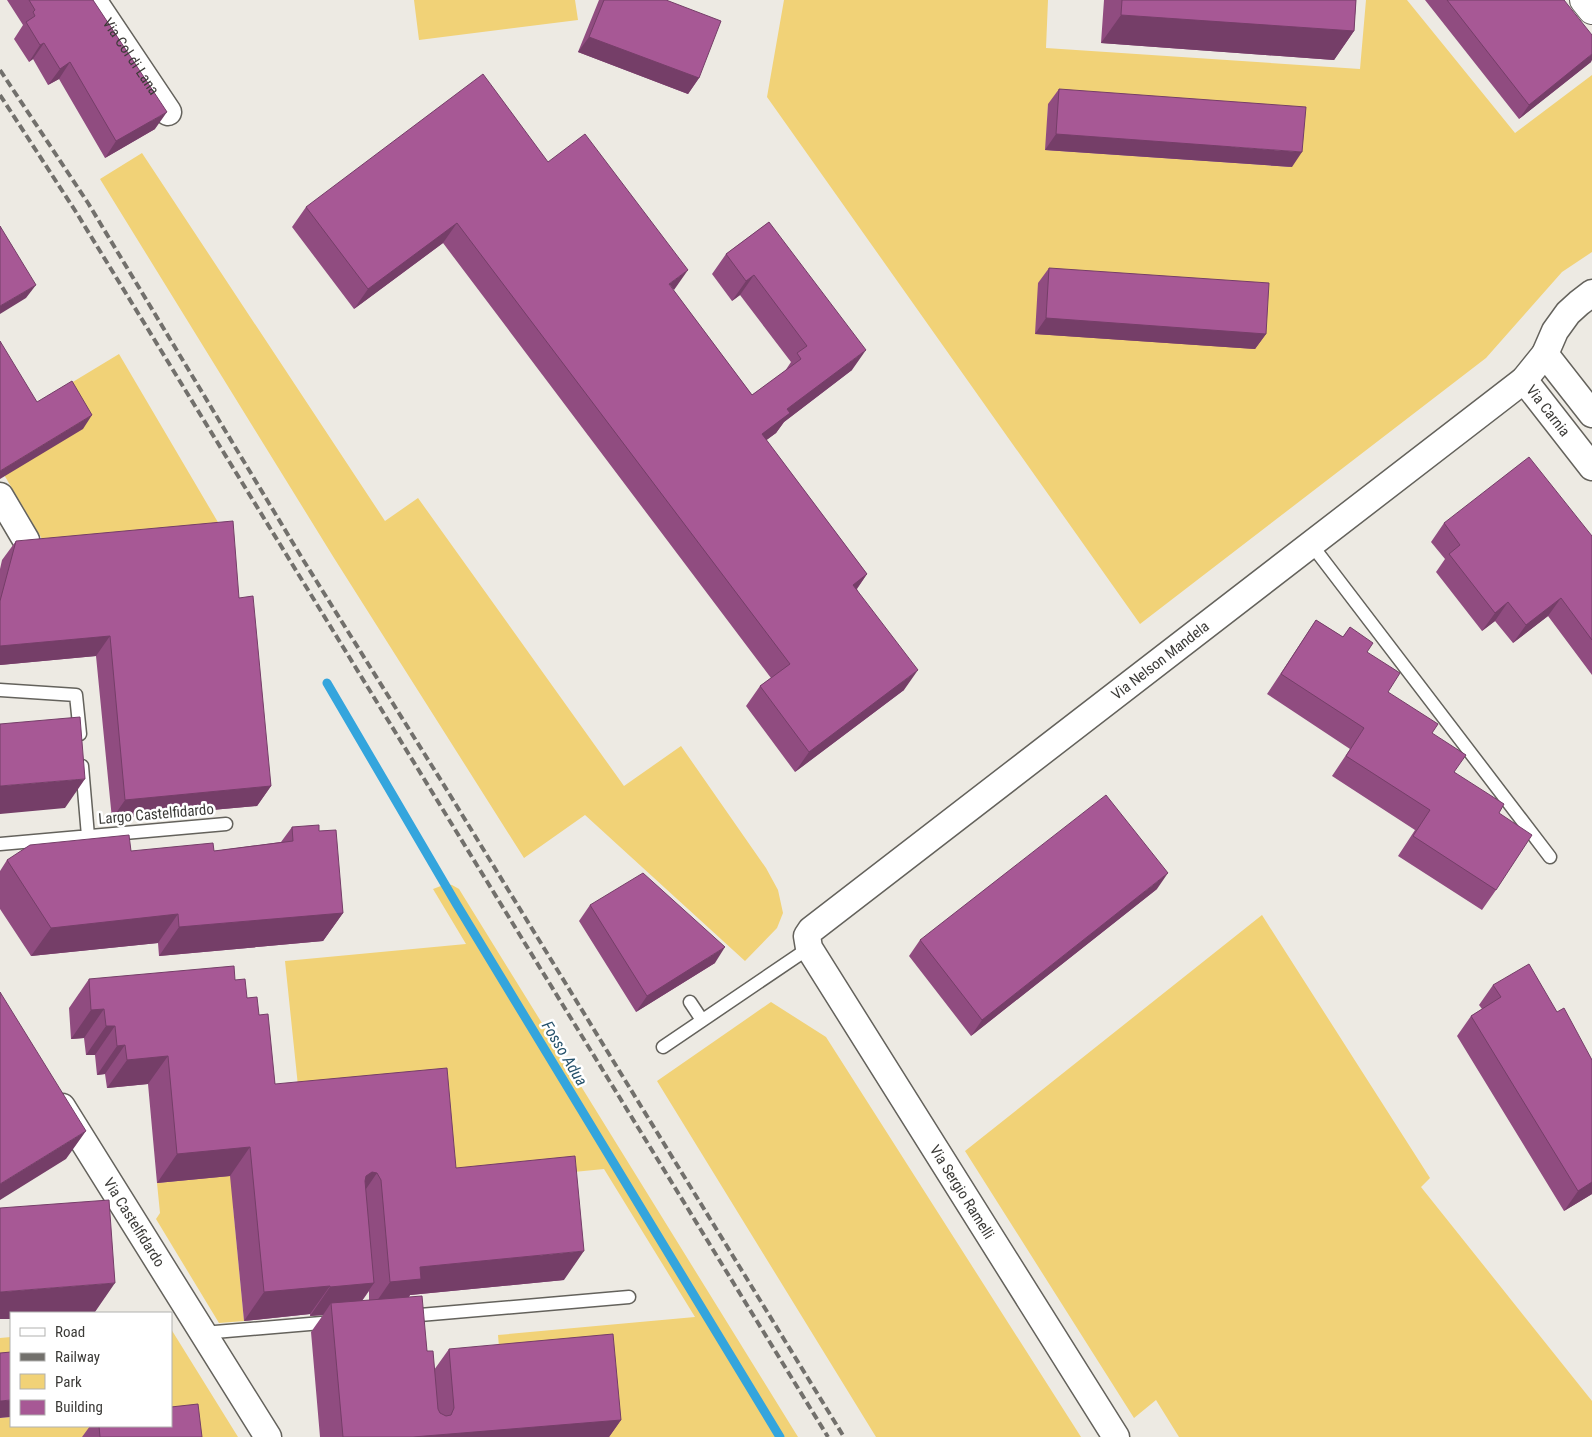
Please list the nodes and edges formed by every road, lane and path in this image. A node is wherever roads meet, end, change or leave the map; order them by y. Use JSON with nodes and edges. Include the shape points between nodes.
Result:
{"nodes":[{"id":1,"x":93,"y":0,"type":"edge"},
{"id":2,"x":1584,"y":0,"type":"edge"},
{"id":3,"x":1592,"y":10,"type":"edge"},
{"id":4,"x":168,"y":112,"type":"edge"},
{"id":5,"x":1592,"y":293,"type":"edge"},
{"id":6,"x":1545,"y":354,"type":"junction"},
{"id":7,"x":1524,"y":380,"type":"junction"},
{"id":8,"x":1592,"y":414,"type":"edge"},
{"id":9,"x":1592,"y":468,"type":"edge"},
{"id":10,"x":0,"y":496,"type":"edge"},
{"id":11,"x":26,"y":540,"type":"edge"},
{"id":12,"x":1311,"y":544,"type":"junction"},
{"id":13,"x":0,"y":690,"type":"edge"},
{"id":14,"x":226,"y":824,"type":"dead end"},
{"id":15,"x":88,"y":836,"type":"junction"},
{"id":16,"x":0,"y":844,"type":"edge"},
{"id":17,"x":1550,"y":857,"type":"dead end"},
{"id":18,"x":809,"y":948,"type":"junction"},
{"id":19,"x":690,"y":1002,"type":"dead end"},
{"id":20,"x":702,"y":1020,"type":"junction"},
{"id":21,"x":663,"y":1047,"type":"dead end"},
{"id":22,"x":50,"y":1088,"type":"edge"},
{"id":23,"x":629,"y":1297,"type":"dead end"},
{"id":24,"x":393,"y":1317,"type":"edge"},
{"id":25,"x":345,"y":1321,"type":"edge"},
{"id":26,"x":203,"y":1333,"type":"junction"},
{"id":27,"x":268,"y":1437,"type":"edge"},
{"id":28,"x":1116,"y":1437,"type":"edge"}],
"edges":[{"from":1,"to":4,"type":"street","name":"Via Col di Lana"},
{"from":2,"to":3,"type":"street"},
{"from":5,"to":6,"type":"street","name":"Via Carnia","via":[[1565,318]]},
{"from":6,"to":7,"type":"street","name":"Via Carnia"},
{"from":6,"to":8,"type":"street"},
{"from":7,"to":9,"type":"street","name":"Via Carnia"},
{"from":7,"to":12,"type":"street","name":"Via Nelson Mandela"},
{"from":10,"to":11,"type":"street"},
{"from":12,"to":17,"type":"lane"},
{"from":12,"to":18,"type":"street","name":"Via Nelson Mandela","via":[[811,930],[807,936]]},
{"from":13,"to":15,"type":"lane","name":"Largo Castelfidardo","via":[[76,695]]},
{"from":14,"to":15,"type":"lane","name":"Largo Castelfidardo"},
{"from":15,"to":16,"type":"lane","name":"Largo Castelfidardo"},
{"from":18,"to":20,"type":"lane"},
{"from":18,"to":28,"type":"street","name":"Via Sergio Ramelli"},
{"from":19,"to":20,"type":"lane"},
{"from":20,"to":21,"type":"lane"},
{"from":22,"to":26,"type":"street","name":"Via Castelfidardo"},
{"from":23,"to":24,"type":"lane"},
{"from":25,"to":26,"type":"lane"},
{"from":26,"to":27,"type":"street","name":"Via Castelfidardo"}]}
